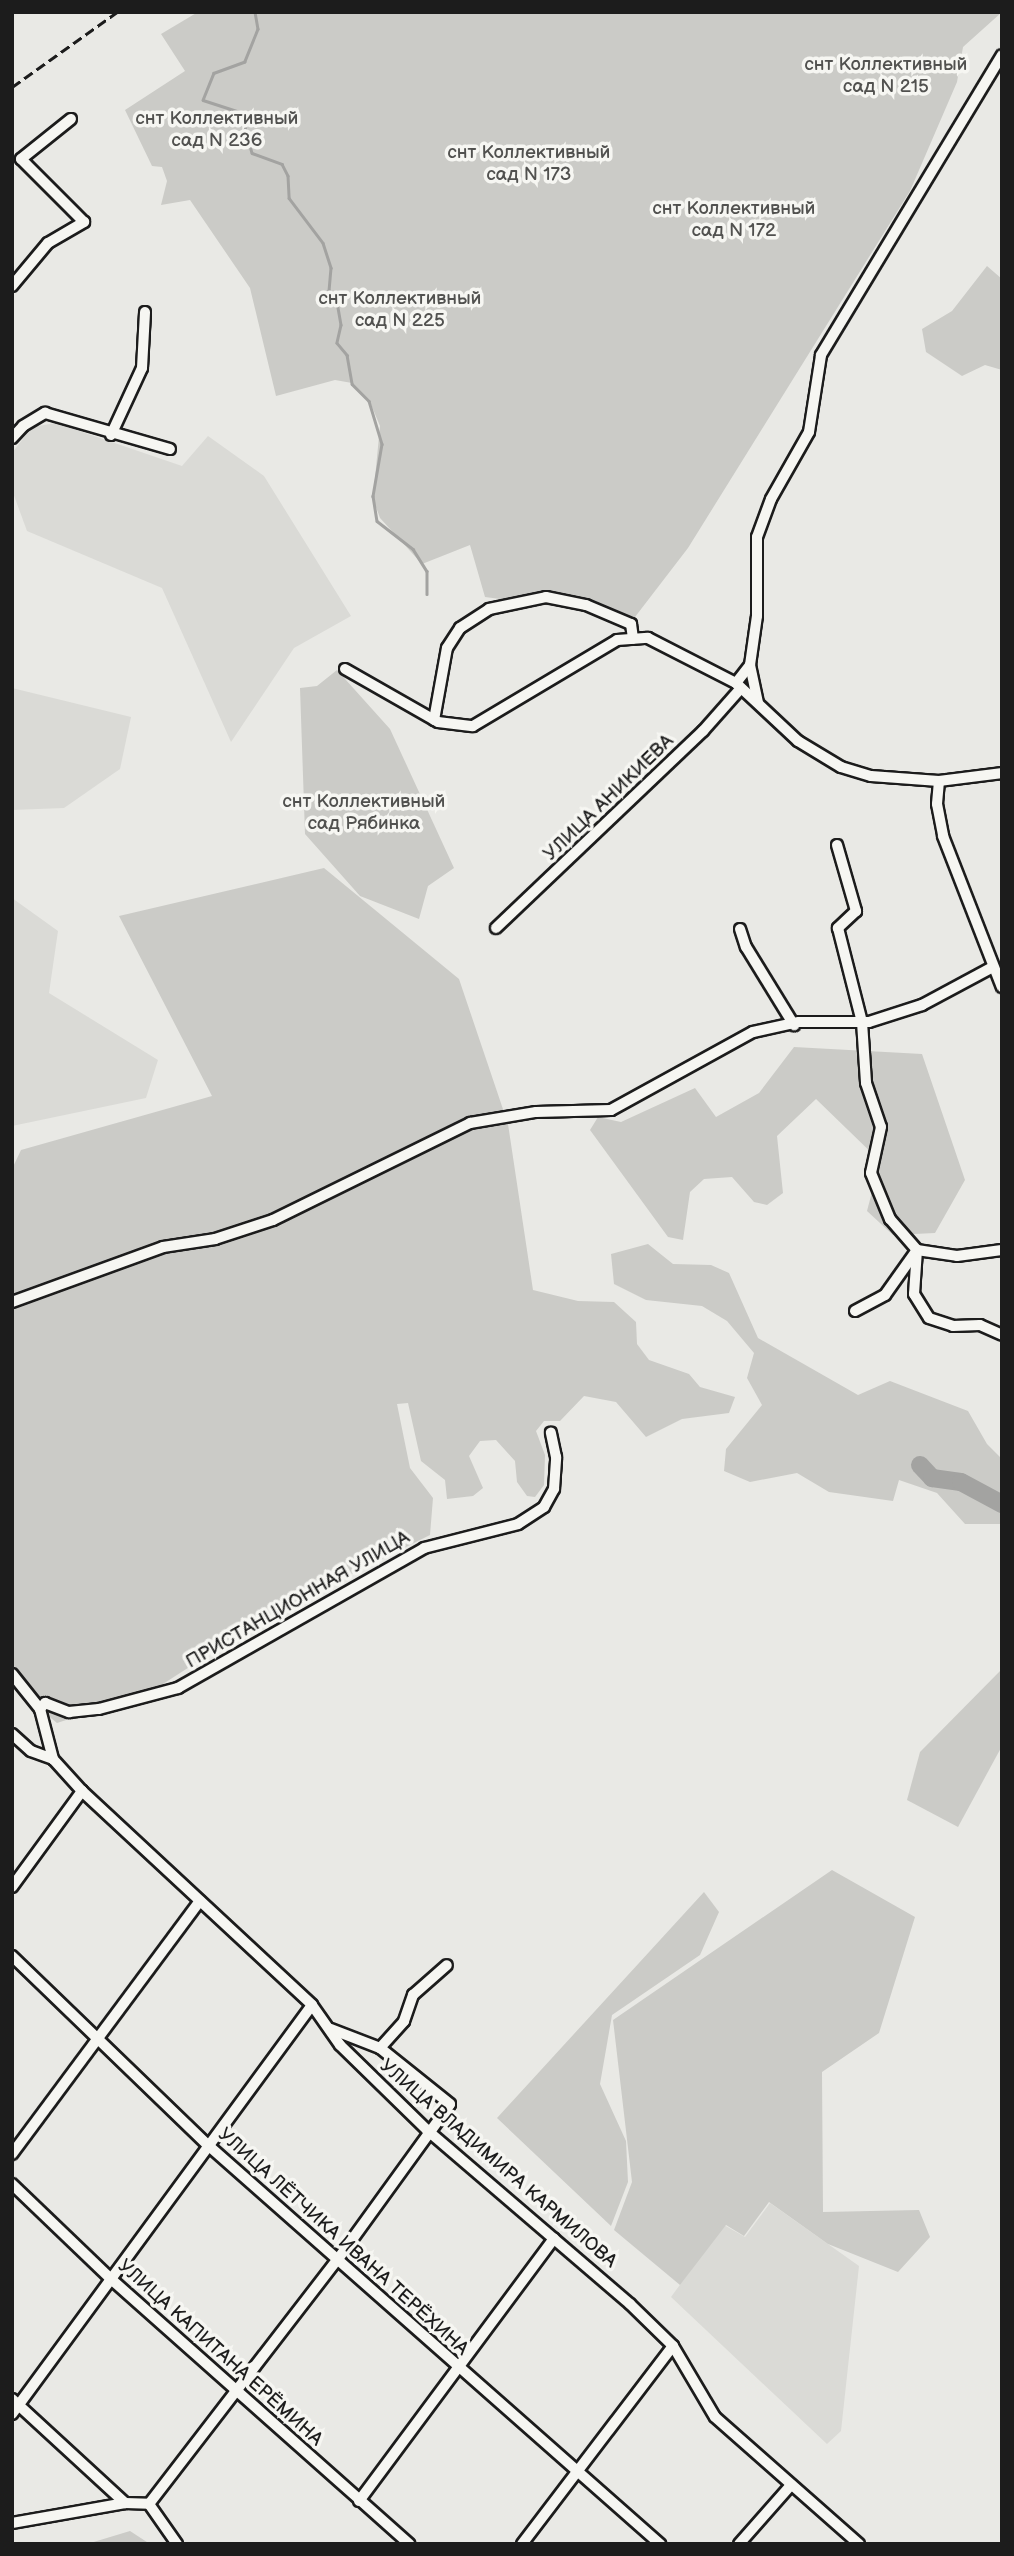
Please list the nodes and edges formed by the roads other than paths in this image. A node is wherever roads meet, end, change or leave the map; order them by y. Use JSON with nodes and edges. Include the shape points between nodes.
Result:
{"nodes":[{"id":1,"x":1002,"y":55,"type":"edge"},
{"id":2,"x":71,"y":118,"type":"dead end"},
{"id":3,"x":12,"y":286,"type":"edge"},
{"id":4,"x":145,"y":313,"type":"dead end"},
{"id":5,"x":111,"y":435,"type":"junction"},
{"id":6,"x":12,"y":438,"type":"edge"},
{"id":7,"x":170,"y":449,"type":"dead end"},
{"id":8,"x":633,"y":639,"type":"junction"},
{"id":9,"x":750,"y":665,"type":"junction"},
{"id":10,"x":345,"y":668,"type":"dead end"},
{"id":11,"x":739,"y":685,"type":"junction"},
{"id":12,"x":759,"y":704,"type":"junction"},
{"id":13,"x":434,"y":720,"type":"junction"},
{"id":14,"x":1002,"y":773,"type":"edge"},
{"id":15,"x":939,"y":781,"type":"junction"},
{"id":16,"x":837,"y":845,"type":"dead end"},
{"id":17,"x":496,"y":928,"type":"dead end"},
{"id":18,"x":740,"y":929,"type":"dead end"},
{"id":19,"x":991,"y":968,"type":"junction"},
{"id":20,"x":1002,"y":987,"type":"edge"},
{"id":21,"x":862,"y":1022,"type":"junction"},
{"id":22,"x":794,"y":1024,"type":"junction"},
{"id":23,"x":917,"y":1250,"type":"junction"},
{"id":24,"x":1002,"y":1250,"type":"edge"},
{"id":25,"x":12,"y":1302,"type":"edge"},
{"id":26,"x":855,"y":1311,"type":"dead end"},
{"id":27,"x":1002,"y":1335,"type":"edge"},
{"id":28,"x":551,"y":1433,"type":"dead end"},
{"id":29,"x":12,"y":1674,"type":"edge"},
{"id":30,"x":40,"y":1709,"type":"junction"},
{"id":31,"x":12,"y":1734,"type":"edge"},
{"id":32,"x":53,"y":1759,"type":"junction"},
{"id":33,"x":82,"y":1791,"type":"junction"},
{"id":34,"x":12,"y":1887,"type":"edge"},
{"id":35,"x":200,"y":1901,"type":"junction"},
{"id":36,"x":12,"y":1956,"type":"edge"},
{"id":37,"x":447,"y":1965,"type":"dead end"},
{"id":38,"x":312,"y":2005,"type":"junction"},
{"id":39,"x":331,"y":2029,"type":"junction"},
{"id":40,"x":97,"y":2038,"type":"junction"},
{"id":41,"x":380,"y":2048,"type":"junction"},
{"id":42,"x":427,"y":2130,"type":"junction"},
{"id":43,"x":209,"y":2146,"type":"junction"},
{"id":44,"x":12,"y":2154,"type":"edge"},
{"id":45,"x":12,"y":2184,"type":"edge"},
{"id":46,"x":554,"y":2238,"type":"junction"},
{"id":47,"x":338,"y":2259,"type":"junction"},
{"id":48,"x":111,"y":2279,"type":"junction"},
{"id":49,"x":673,"y":2346,"type":"junction"},
{"id":50,"x":458,"y":2369,"type":"junction"},
{"id":51,"x":238,"y":2390,"type":"junction"},
{"id":52,"x":14,"y":2406,"type":"edge"},
{"id":53,"x":576,"y":2472,"type":"junction"},
{"id":54,"x":791,"y":2485,"type":"junction"},
{"id":55,"x":359,"y":2501,"type":"junction"},
{"id":56,"x":125,"y":2503,"type":"junction"},
{"id":57,"x":149,"y":2504,"type":"junction"},
{"id":58,"x":12,"y":2523,"type":"edge"},
{"id":59,"x":177,"y":2544,"type":"edge"},
{"id":60,"x":409,"y":2544,"type":"edge"},
{"id":61,"x":522,"y":2544,"type":"edge"},
{"id":62,"x":660,"y":2544,"type":"edge"},
{"id":63,"x":739,"y":2544,"type":"edge"},
{"id":64,"x":859,"y":2544,"type":"edge"}],
"edges":[{"from":1,"to":9,"type":"street","via":[[821,355],[809,432],[771,499],[757,537],[760,591]]},
{"from":2,"to":3,"type":"street","via":[[21,159],[84,222],[48,243]]},
{"from":4,"to":5,"type":"street","via":[[142,368]]},
{"from":5,"to":6,"type":"street","via":[[45,413]]},
{"from":5,"to":7,"type":"street"},
{"from":8,"to":11,"type":"street","via":[[648,638]]},
{"from":8,"to":13,"type":"street","via":[[617,640],[473,726]]},
{"from":8,"to":13,"type":"street","via":[[631,624],[586,604],[546,597],[489,610],[460,628],[447,648]]},
{"from":9,"to":11,"type":"street","name":"УЛИЦА АНИКИЕВА"},
{"from":9,"to":12,"type":"street"},
{"from":10,"to":13,"type":"street"},
{"from":11,"to":12,"type":"street"},
{"from":11,"to":17,"type":"street","name":"УЛИЦА АНИКИЕВА","via":[[704,731]]},
{"from":12,"to":15,"type":"street","via":[[799,741],[841,767],[871,776]]},
{"from":14,"to":15,"type":"street"},
{"from":15,"to":19,"type":"street","via":[[937,804],[943,836]]},
{"from":16,"to":21,"type":"street","via":[[856,911],[838,928]]},
{"from":18,"to":22,"type":"street","via":[[746,947]]},
{"from":19,"to":20,"type":"street"},
{"from":19,"to":21,"type":"street","via":[[922,1005]]},
{"from":21,"to":22,"type":"street"},
{"from":21,"to":23,"type":"street","via":[[866,1083],[881,1127],[871,1173],[890,1219]]},
{"from":22,"to":25,"type":"street","via":[[753,1032],[611,1110],[581,1109],[470,1123],[273,1220],[215,1239],[163,1247]]},
{"from":23,"to":24,"type":"street","via":[[957,1256]]},
{"from":23,"to":26,"type":"street","via":[[886,1295]]},
{"from":23,"to":27,"type":"street","via":[[914,1294],[929,1318],[953,1326],[980,1325]]},
{"from":28,"to":30,"type":"street","name":"ПРИСТАНЦИОННАЯ УЛИЦА","via":[[556,1457],[554,1489],[544,1507],[517,1524],[424,1548],[178,1688],[99,1709],[69,1712],[45,1703]]},
{"from":29,"to":30,"type":"street"},
{"from":30,"to":32,"type":"street"},
{"from":31,"to":32,"type":"street","name":"УЛИЦА ВЛАДИМИРА КАРМИЛОВА","via":[[31,1751]]},
{"from":32,"to":33,"type":"street","name":"УЛИЦА ВЛАДИМИРА КАРМИЛОВА"},
{"from":33,"to":34,"type":"street"},
{"from":33,"to":35,"type":"street","name":"УЛИЦА ВЛАДИМИРА КАРМИЛОВА"},
{"from":35,"to":38,"type":"street","name":"УЛИЦА ВЛАДИМИРА КАРМИЛОВА"},
{"from":35,"to":40,"type":"street"},
{"from":36,"to":40,"type":"street","name":"УЛИЦА ЛЁТЧИКА ИВАНА ТЕРЁХИНА"},
{"from":37,"to":41,"type":"street","via":[[413,1995],[404,2021]]},
{"from":38,"to":39,"type":"street","name":"УЛИЦА ВЛАДИМИРА КАРМИЛОВА"},
{"from":38,"to":43,"type":"street"},
{"from":39,"to":41,"type":"street"},
{"from":39,"to":42,"type":"street","name":"УЛИЦА ВЛАДИМИРА КАРМИЛОВА","via":[[368,2075]]},
{"from":40,"to":43,"type":"street","name":"УЛИЦА ЛЁТЧИКА ИВАНА ТЕРЁХИНА"},
{"from":40,"to":44,"type":"street"},
{"from":41,"to":42,"type":"street","via":[[450,2104]]},
{"from":42,"to":46,"type":"street","name":"УЛИЦА ВЛАДИМИРА КАРМИЛОВА"},
{"from":42,"to":47,"type":"street"},
{"from":43,"to":47,"type":"street","name":"УЛИЦА ЛЁТЧИКА ИВАНА ТЕРЁХИНА"},
{"from":43,"to":48,"type":"street"},
{"from":45,"to":48,"type":"street","name":"УЛИЦА КАПИТАНА ЕРЁМИНА"},
{"from":46,"to":49,"type":"street","name":"УЛИЦА ВЛАДИМИРА КАРМИЛОВА"},
{"from":46,"to":50,"type":"street"},
{"from":47,"to":50,"type":"street","name":"УЛИЦА ЛЁТЧИКА ИВАНА ТЕРЁХИНА"},
{"from":47,"to":51,"type":"street"},
{"from":48,"to":51,"type":"street","name":"УЛИЦА КАПИТАНА ЕРЁМИНА"},
{"from":48,"to":52,"type":"street"},
{"from":49,"to":53,"type":"street"},
{"from":49,"to":54,"type":"street","name":"УЛИЦА ВЛАДИМИРА КАРМИЛОВА","via":[[715,2417]]},
{"from":50,"to":53,"type":"street","name":"УЛИЦА ЛЁТЧИКА ИВАНА ТЕРЁХИНА"},
{"from":50,"to":55,"type":"street"},
{"from":51,"to":55,"type":"street","name":"УЛИЦА КАПИТАНА ЕРЁМИНА"},
{"from":51,"to":57,"type":"street"},
{"from":52,"to":56,"type":"street"},
{"from":53,"to":61,"type":"street"},
{"from":53,"to":62,"type":"street","name":"УЛИЦА ЛЁТЧИКА ИВАНА ТЕРЁХИНА"},
{"from":54,"to":63,"type":"street"},
{"from":54,"to":64,"type":"street","name":"УЛИЦА ВЛАДИМИРА КАРМИЛОВА"},
{"from":55,"to":60,"type":"street","name":"УЛИЦА КАПИТАНА ЕРЁМИНА"},
{"from":56,"to":57,"type":"street"},
{"from":56,"to":58,"type":"street"},
{"from":57,"to":59,"type":"street"}]}
